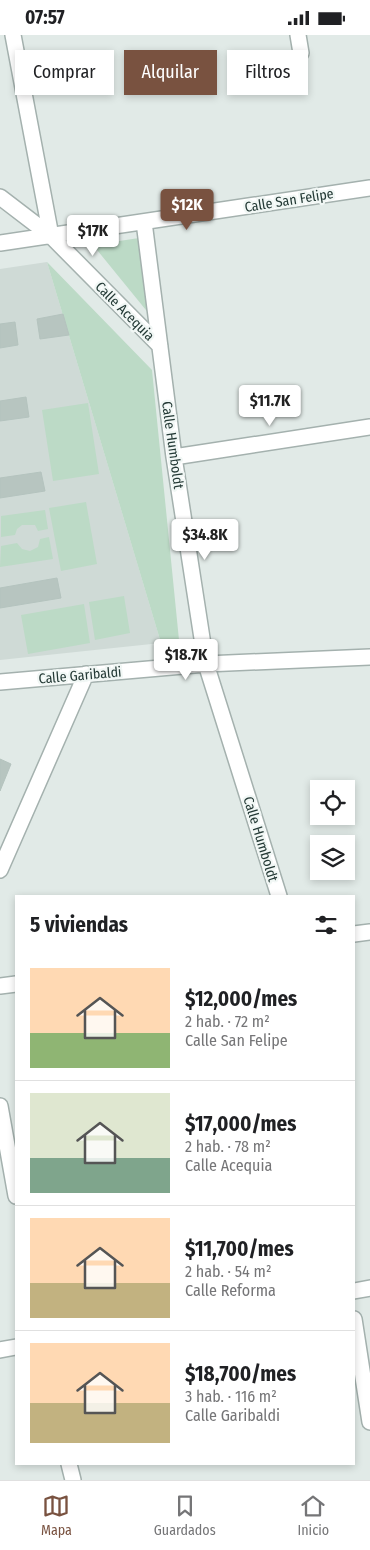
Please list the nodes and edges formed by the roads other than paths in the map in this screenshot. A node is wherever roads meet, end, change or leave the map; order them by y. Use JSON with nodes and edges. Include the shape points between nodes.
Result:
{"nodes":[{"id":1,"x":14,"y":35,"type":"edge"},
{"id":2,"x":298,"y":35,"type":"edge"},
{"id":3,"x":300,"y":50,"type":"edge"},
{"id":4,"x":370,"y":188,"type":"edge"},
{"id":5,"x":0,"y":197,"type":"edge"},
{"id":6,"x":144,"y":222,"type":"junction"},
{"id":7,"x":50,"y":237,"type":"junction"},
{"id":8,"x":0,"y":243,"type":"edge"},
{"id":9,"x":160,"y":346,"type":"junction"},
{"id":10,"x":370,"y":427,"type":"edge"},
{"id":11,"x":174,"y":457,"type":"junction"},
{"id":12,"x":370,"y":657,"type":"edge"},
{"id":13,"x":206,"y":664,"type":"junction"},
{"id":14,"x":86,"y":674,"type":"junction"},
{"id":15,"x":0,"y":682,"type":"edge"},
{"id":16,"x":0,"y":870,"type":"edge"},
{"id":17,"x":279,"y":895,"type":"edge"},
{"id":18,"x":370,"y":932,"type":"edge"},
{"id":19,"x":355,"y":935,"type":"edge"},
{"id":20,"x":15,"y":984,"type":"edge"},
{"id":21,"x":0,"y":987,"type":"edge"},
{"id":22,"x":0,"y":1106,"type":"edge"},
{"id":23,"x":15,"y":1190,"type":"edge"},
{"id":24,"x":370,"y":1288,"type":"edge"},
{"id":25,"x":355,"y":1291,"type":"edge"},
{"id":26,"x":355,"y":1325,"type":"edge"},
{"id":27,"x":15,"y":1347,"type":"edge"},
{"id":28,"x":0,"y":1350,"type":"edge"},
{"id":29,"x":370,"y":1422,"type":"edge"},
{"id":30,"x":69,"y":1465,"type":"edge"},
{"id":31,"x":73,"y":1480,"type":"edge"}],
"edges":[{"from":1,"to":7,"type":"street"},
{"from":2,"to":3,"type":"street"},
{"from":4,"to":6,"type":"street","name":"Calle San Felipe"},
{"from":5,"to":7,"type":"street","name":"Calle Acequia"},
{"from":6,"to":7,"type":"street","name":"Calle San Felipe"},
{"from":6,"to":9,"type":"street","name":"Calle Humboldt"},
{"from":7,"to":8,"type":"street","name":"Calle San Felipe"},
{"from":7,"to":9,"type":"street","name":"Calle Acequia"},
{"from":9,"to":11,"type":"street","name":"Calle Humboldt"},
{"from":10,"to":11,"type":"street"},
{"from":11,"to":13,"type":"street","name":"Calle Humboldt"},
{"from":12,"to":13,"type":"street","name":"Calle Garibaldi"},
{"from":13,"to":14,"type":"street","name":"Calle Garibaldi"},
{"from":13,"to":17,"type":"street","name":"Calle Humboldt"},
{"from":14,"to":15,"type":"street","name":"Calle Garibaldi"},
{"from":14,"to":16,"type":"street"},
{"from":18,"to":19,"type":"street"},
{"from":20,"to":21,"type":"street"},
{"from":22,"to":23,"type":"street"},
{"from":24,"to":25,"type":"street"},
{"from":26,"to":29,"type":"street"},
{"from":27,"to":28,"type":"street"},
{"from":30,"to":31,"type":"street"}]}
